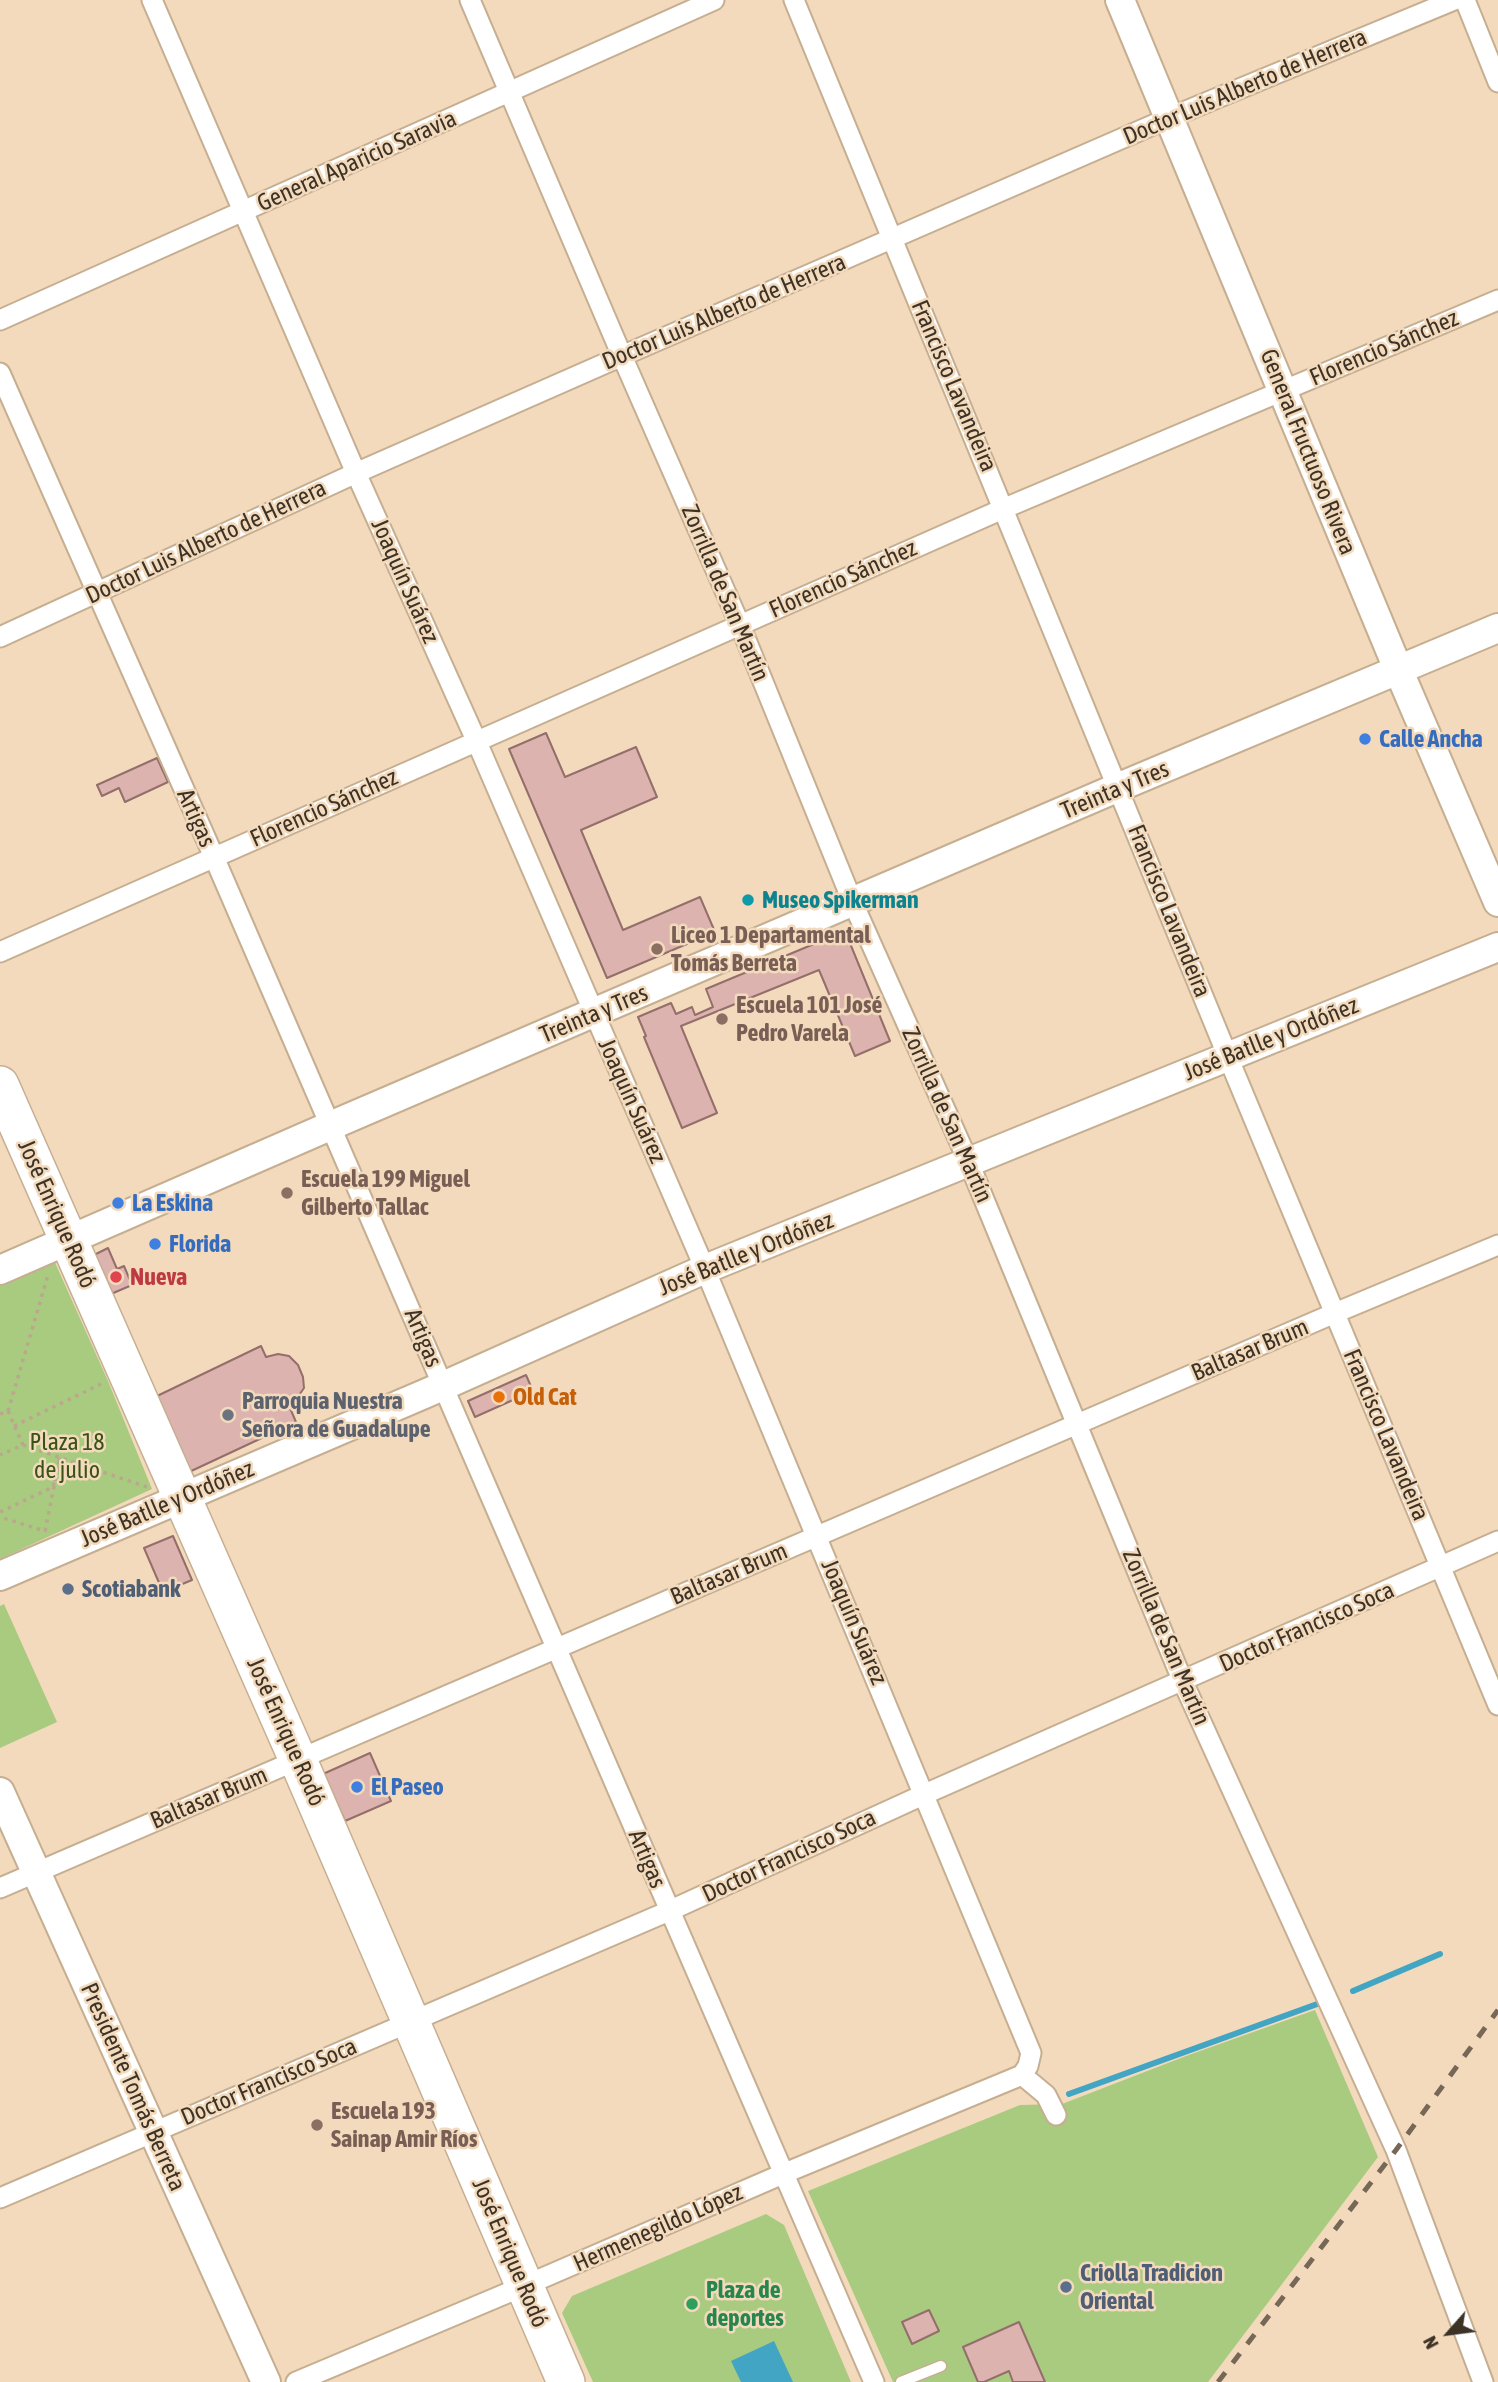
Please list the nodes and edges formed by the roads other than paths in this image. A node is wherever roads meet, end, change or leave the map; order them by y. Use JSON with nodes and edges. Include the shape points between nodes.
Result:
{"nodes":[{"id":1,"x":152,"y":0,"type":"edge"},
{"id":2,"x":470,"y":0,"type":"edge"},
{"id":3,"x":714,"y":0,"type":"edge"},
{"id":4,"x":794,"y":0,"type":"edge"},
{"id":5,"x":1120,"y":0,"type":"edge"},
{"id":6,"x":1454,"y":0,"type":"edge"},
{"id":7,"x":1465,"y":0,"type":"edge"},
{"id":8,"x":1498,"y":82,"type":"edge"},
{"id":9,"x":510,"y":93,"type":"junction"},
{"id":10,"x":1169,"y":118,"type":"junction"},
{"id":11,"x":245,"y":211,"type":"junction"},
{"id":12,"x":893,"y":239,"type":"junction"},
{"id":13,"x":1498,"y":300,"type":"edge"},
{"id":14,"x":0,"y":320,"type":"edge"},
{"id":15,"x":622,"y":356,"type":"junction"},
{"id":16,"x":0,"y":373,"type":"edge"},
{"id":17,"x":1283,"y":390,"type":"junction"},
{"id":18,"x":356,"y":473,"type":"junction"},
{"id":19,"x":1005,"y":508,"type":"junction"},
{"id":20,"x":96,"y":593,"type":"junction"},
{"id":21,"x":740,"y":625,"type":"junction"},
{"id":22,"x":1498,"y":628,"type":"edge"},
{"id":23,"x":0,"y":637,"type":"edge"},
{"id":24,"x":1398,"y":669,"type":"junction"},
{"id":25,"x":476,"y":740,"type":"junction"},
{"id":26,"x":1119,"y":788,"type":"junction"},
{"id":27,"x":214,"y":857,"type":"junction"},
{"id":28,"x":1498,"y":902,"type":"edge"},
{"id":29,"x":853,"y":903,"type":"junction"},
{"id":30,"x":1498,"y":947,"type":"edge"},
{"id":31,"x":0,"y":952,"type":"edge"},
{"id":32,"x":594,"y":1014,"type":"junction"},
{"id":33,"x":1228,"y":1056,"type":"junction"},
{"id":34,"x":0,"y":1085,"type":"edge"},
{"id":35,"x":331,"y":1126,"type":"junction"},
{"id":36,"x":969,"y":1163,"type":"junction"},
{"id":37,"x":68,"y":1239,"type":"junction"},
{"id":38,"x":1498,"y":1245,"type":"edge"},
{"id":39,"x":705,"y":1269,"type":"junction"},
{"id":40,"x":0,"y":1270,"type":"edge"},
{"id":41,"x":1335,"y":1313,"type":"junction"},
{"id":42,"x":443,"y":1386,"type":"junction"},
{"id":43,"x":1077,"y":1424,"type":"junction"},
{"id":44,"x":167,"y":1493,"type":"junction"},
{"id":45,"x":818,"y":1536,"type":"junction"},
{"id":46,"x":1498,"y":1541,"type":"edge"},
{"id":47,"x":1441,"y":1567,"type":"junction"},
{"id":48,"x":0,"y":1576,"type":"edge"},
{"id":49,"x":556,"y":1648,"type":"junction"},
{"id":50,"x":1183,"y":1682,"type":"junction"},
{"id":51,"x":1498,"y":1705,"type":"edge"},
{"id":52,"x":298,"y":1760,"type":"junction"},
{"id":53,"x":0,"y":1792,"type":"edge"},
{"id":54,"x":925,"y":1794,"type":"junction"},
{"id":55,"x":36,"y":1873,"type":"junction"},
{"id":56,"x":0,"y":1888,"type":"edge"},
{"id":57,"x":669,"y":1911,"type":"junction"},
{"id":58,"x":410,"y":2022,"type":"junction"},
{"id":59,"x":1022,"y":2075,"type":"junction"},
{"id":60,"x":1056,"y":2115,"type":"dead end"},
{"id":61,"x":154,"y":2132,"type":"junction"},
{"id":62,"x":785,"y":2173,"type":"junction"},
{"id":63,"x":0,"y":2198,"type":"edge"},
{"id":64,"x":524,"y":2286,"type":"junction"},
{"id":65,"x":941,"y":2366,"type":"dead end"},
{"id":66,"x":266,"y":2382,"type":"edge"},
{"id":67,"x":296,"y":2382,"type":"edge"},
{"id":68,"x":566,"y":2382,"type":"edge"},
{"id":69,"x":874,"y":2382,"type":"edge"},
{"id":70,"x":901,"y":2382,"type":"edge"},
{"id":71,"x":1483,"y":2382,"type":"edge"}],
"edges":[{"from":1,"to":11,"type":"street","name":"Joaquín Suárez"},
{"from":2,"to":9,"type":"street","name":"Zorrilla de San Martín"},
{"from":3,"to":9,"type":"street","name":"General Aparicio Saravia"},
{"from":4,"to":12,"type":"street","name":"Francisco Lavandeira"},
{"from":5,"to":10,"type":"street","name":"General Fructuoso Rivera"},
{"from":6,"to":10,"type":"street","name":"Doctor Luis Alberto de Herrera"},
{"from":7,"to":8,"type":"street"},
{"from":9,"to":11,"type":"street","name":"General Aparicio Saravia"},
{"from":9,"to":15,"type":"street","name":"Zorrilla de San Martín"},
{"from":10,"to":12,"type":"street","name":"Doctor Luis Alberto de Herrera"},
{"from":10,"to":17,"type":"street","name":"General Fructuoso Rivera"},
{"from":11,"to":14,"type":"street","name":"General Aparicio Saravia"},
{"from":11,"to":18,"type":"street","name":"Joaquín Suárez"},
{"from":12,"to":15,"type":"street","name":"Doctor Luis Alberto de Herrera"},
{"from":12,"to":19,"type":"street","name":"Francisco Lavandeira"},
{"from":13,"to":17,"type":"street","name":"Florencio Sánchez"},
{"from":15,"to":18,"type":"street","name":"Doctor Luis Alberto de Herrera"},
{"from":15,"to":21,"type":"street","name":"Zorrilla de San Martín"},
{"from":16,"to":20,"type":"street","name":"Artigas"},
{"from":17,"to":19,"type":"street","name":"Florencio Sánchez"},
{"from":17,"to":24,"type":"street","name":"General Fructuoso Rivera"},
{"from":18,"to":20,"type":"street","name":"Doctor Luis Alberto de Herrera"},
{"from":18,"to":25,"type":"street","name":"Joaquín Suárez"},
{"from":19,"to":21,"type":"street","name":"Florencio Sánchez"},
{"from":19,"to":26,"type":"street","name":"Francisco Lavandeira"},
{"from":20,"to":23,"type":"street","name":"Doctor Luis Alberto de Herrera"},
{"from":20,"to":27,"type":"street","name":"Artigas"},
{"from":21,"to":25,"type":"street","name":"Florencio Sánchez"},
{"from":21,"to":29,"type":"street","name":"Zorrilla de San Martín"},
{"from":22,"to":24,"type":"street","name":"Treinta y Tres"},
{"from":24,"to":26,"type":"street","name":"Treinta y Tres"},
{"from":24,"to":28,"type":"street","name":"General Fructuoso Rivera"},
{"from":25,"to":27,"type":"street","name":"Florencio Sánchez"},
{"from":25,"to":32,"type":"street","name":"Joaquín Suárez"},
{"from":26,"to":29,"type":"street","name":"Treinta y Tres"},
{"from":26,"to":33,"type":"street","name":"Francisco Lavandeira"},
{"from":27,"to":31,"type":"street","name":"Florencio Sánchez"},
{"from":27,"to":35,"type":"street","name":"Artigas"},
{"from":29,"to":32,"type":"street","name":"Treinta y Tres"},
{"from":29,"to":36,"type":"street","name":"Zorrilla de San Martín"},
{"from":30,"to":33,"type":"street","name":"José Batlle y Ordóñez"},
{"from":32,"to":35,"type":"street","name":"Treinta y Tres"},
{"from":32,"to":39,"type":"street","name":"Joaquín Suárez"},
{"from":33,"to":36,"type":"street","name":"José Batlle y Ordóñez"},
{"from":33,"to":41,"type":"street","name":"Francisco Lavandeira"},
{"from":34,"to":37,"type":"highway","name":"José Enrique Rodó"},
{"from":35,"to":37,"type":"street","name":"Treinta y Tres"},
{"from":35,"to":42,"type":"street","name":"Artigas"},
{"from":36,"to":39,"type":"street","name":"José Batlle y Ordóñez"},
{"from":36,"to":43,"type":"street","name":"Zorrilla de San Martín"},
{"from":37,"to":40,"type":"street","name":"Treinta y Tres"},
{"from":37,"to":44,"type":"highway","name":"José Enrique Rodó"},
{"from":38,"to":41,"type":"street","name":"Baltasar Brum"},
{"from":39,"to":42,"type":"street","name":"José Batlle y Ordóñez"},
{"from":39,"to":45,"type":"street","name":"Joaquín Suárez"},
{"from":41,"to":43,"type":"street","name":"Baltasar Brum"},
{"from":41,"to":47,"type":"street","name":"Francisco Lavandeira"},
{"from":42,"to":44,"type":"street","name":"José Batlle y Ordóñez"},
{"from":42,"to":49,"type":"street","name":"Artigas"},
{"from":43,"to":45,"type":"street","name":"Baltasar Brum"},
{"from":43,"to":50,"type":"street","name":"Zorrilla de San Martín"},
{"from":44,"to":48,"type":"street","name":"José Batlle y Ordóñez"},
{"from":44,"to":52,"type":"highway","name":"José Enrique Rodó"},
{"from":45,"to":49,"type":"street","name":"Baltasar Brum"},
{"from":45,"to":54,"type":"street","name":"Joaquín Suárez"},
{"from":46,"to":47,"type":"street","name":"Doctor Francisco Soca"},
{"from":47,"to":50,"type":"street","name":"Doctor Francisco Soca"},
{"from":47,"to":51,"type":"street","name":"Francisco Lavandeira"},
{"from":49,"to":52,"type":"street","name":"Baltasar Brum"},
{"from":49,"to":57,"type":"street","name":"Artigas"},
{"from":50,"to":54,"type":"street","name":"Doctor Francisco Soca"},
{"from":50,"to":71,"type":"street","name":"Zorrilla de San Martín","via":[[1396,2150]]},
{"from":52,"to":55,"type":"street","name":"Baltasar Brum"},
{"from":52,"to":58,"type":"highway","name":"José Enrique Rodó"},
{"from":53,"to":55,"type":"street","name":"Presidente Tomás Berreta"},
{"from":54,"to":57,"type":"street","name":"Doctor Francisco Soca"},
{"from":54,"to":59,"type":"street","name":"Joaquín Suárez","via":[[1031,2053]]},
{"from":55,"to":56,"type":"street","name":"Baltasar Brum"},
{"from":55,"to":61,"type":"street","name":"Presidente Tomás Berreta"},
{"from":57,"to":58,"type":"street","name":"Doctor Francisco Soca"},
{"from":57,"to":62,"type":"street","name":"Artigas"},
{"from":58,"to":61,"type":"street","name":"Doctor Francisco Soca"},
{"from":58,"to":64,"type":"highway","name":"José Enrique Rodó"},
{"from":59,"to":60,"type":"street","via":[[1046,2095]]},
{"from":59,"to":62,"type":"street","name":"Hermenegildo López"},
{"from":61,"to":63,"type":"street","name":"Doctor Francisco Soca"},
{"from":61,"to":66,"type":"street","name":"Presidente Tomás Berreta"},
{"from":62,"to":64,"type":"street","name":"Hermenegildo López"},
{"from":62,"to":69,"type":"street","name":"Artigas"},
{"from":64,"to":67,"type":"street","name":"Hermenegildo López"},
{"from":64,"to":68,"type":"highway","name":"José Enrique Rodó"},
{"from":65,"to":70,"type":"lane"}]}
